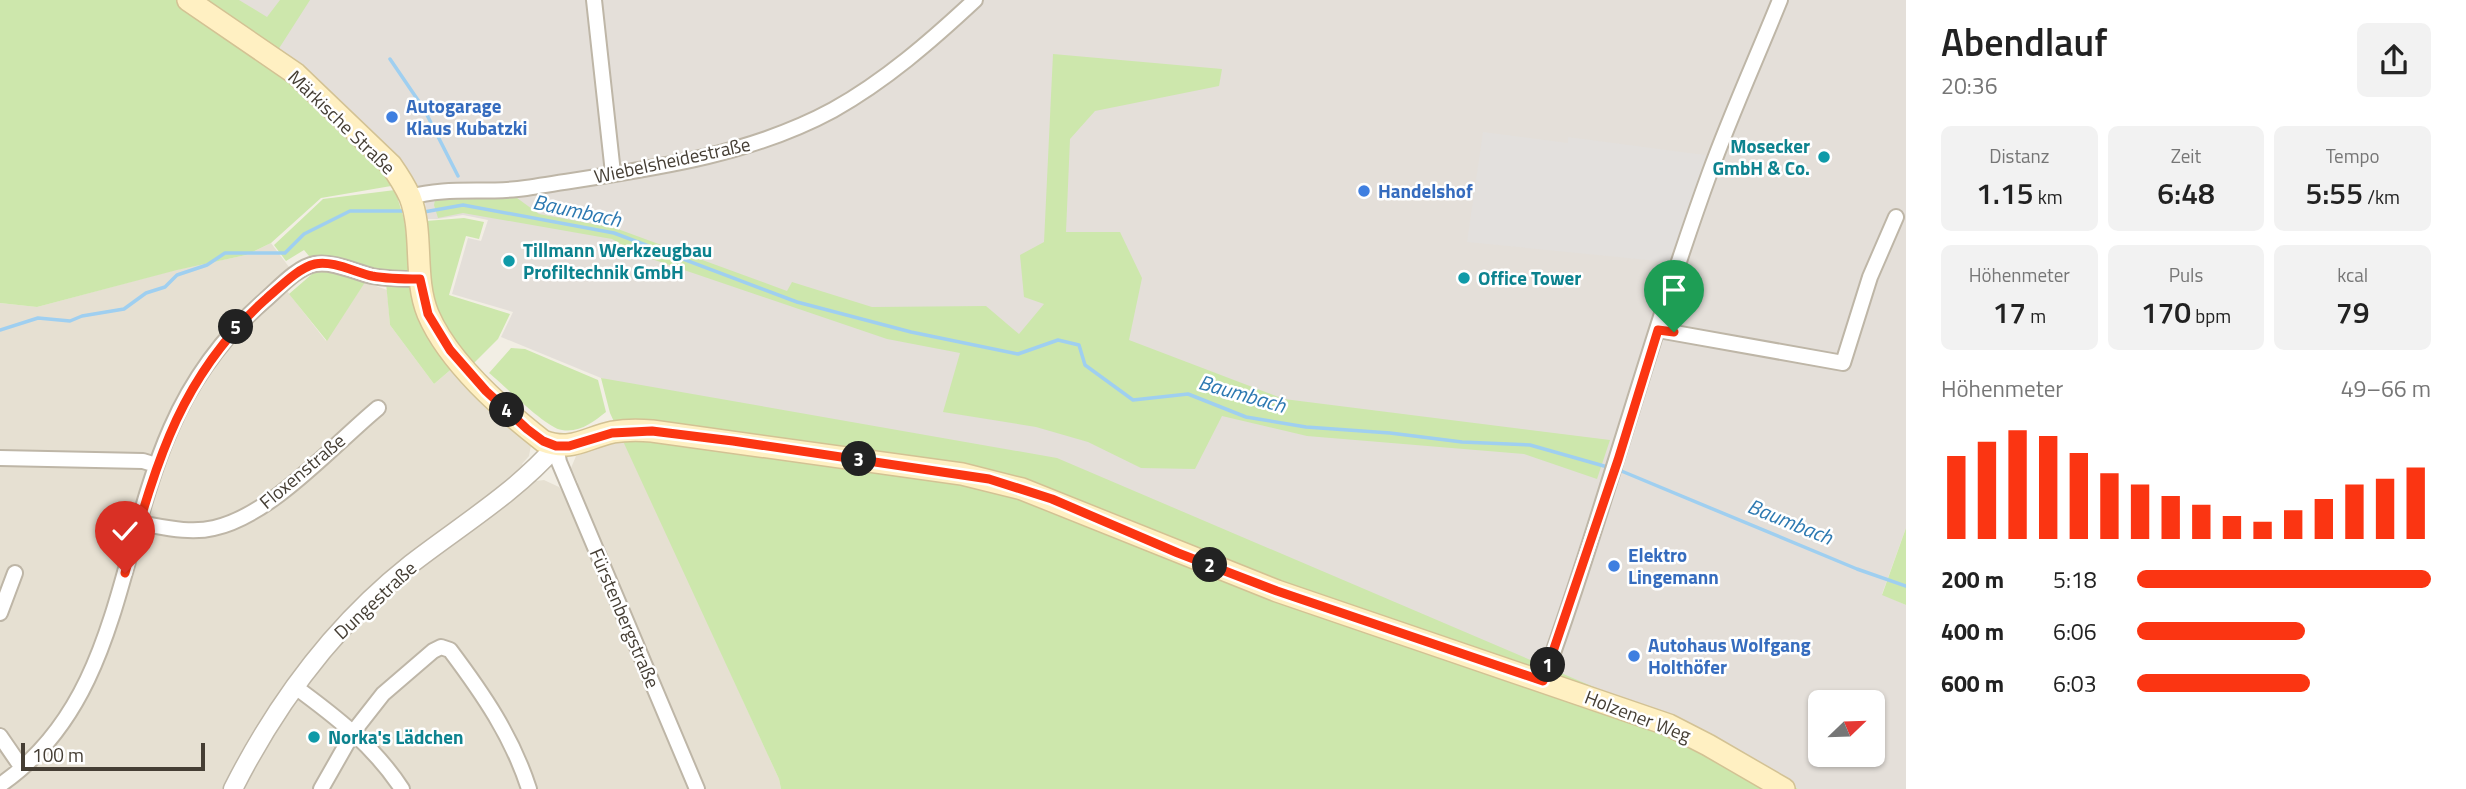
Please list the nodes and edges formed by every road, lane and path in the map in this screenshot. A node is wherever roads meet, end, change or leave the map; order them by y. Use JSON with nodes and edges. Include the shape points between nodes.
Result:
{"nodes":[{"id":1,"x":188,"y":0,"type":"edge"},
{"id":2,"x":594,"y":0,"type":"edge"},
{"id":3,"x":975,"y":0,"type":"edge"},
{"id":4,"x":1780,"y":0,"type":"edge"},
{"id":5,"x":613,"y":173,"type":"junction"},
{"id":6,"x":410,"y":197,"type":"junction"},
{"id":7,"x":1896,"y":217,"type":"dead end"},
{"id":8,"x":420,"y":279,"type":"junction"},
{"id":9,"x":1658,"y":330,"type":"junction"},
{"id":10,"x":378,"y":408,"type":"dead end"},
{"id":11,"x":556,"y":446,"type":"junction"},
{"id":12,"x":0,"y":458,"type":"edge"},
{"id":13,"x":156,"y":465,"type":"junction"},
{"id":14,"x":139,"y":523,"type":"junction"},
{"id":15,"x":15,"y":573,"type":"dead end"},
{"id":16,"x":0,"y":613,"type":"edge"},
{"id":17,"x":1543,"y":681,"type":"junction"},
{"id":18,"x":294,"y":686,"type":"junction"},
{"id":19,"x":354,"y":731,"type":"junction"},
{"id":20,"x":0,"y":736,"type":"edge"},
{"id":21,"x":22,"y":768,"type":"junction"},
{"id":22,"x":0,"y":785,"type":"edge"},
{"id":23,"x":233,"y":789,"type":"edge"},
{"id":24,"x":321,"y":789,"type":"edge"},
{"id":25,"x":402,"y":789,"type":"edge"},
{"id":26,"x":529,"y":789,"type":"edge"},
{"id":27,"x":697,"y":789,"type":"edge"},
{"id":28,"x":1784,"y":789,"type":"edge"}],
"edges":[{"from":1,"to":6,"type":"main road","name":"Märkische Straße","via":[[296,74],[391,165]]},
{"from":2,"to":5,"type":"street"},
{"from":3,"to":5,"type":"street","name":"Wiebelsheidestraße","via":[[928,45],[818,117],[725,152]]},
{"from":4,"to":9,"type":"street","via":[[1711,171]]},
{"from":5,"to":6,"type":"street","name":"Wiebelsheidestraße","via":[[505,191]]},
{"from":6,"to":8,"type":"main road","name":"Märkische Straße"},
{"from":7,"to":9,"type":"street","via":[[1870,277],[1843,363]]},
{"from":8,"to":11,"type":"main road","name":"Märkische Straße","via":[[428,314],[450,350],[527,429]]},
{"from":8,"to":13,"type":"street","via":[[393,279],[329,264],[314,264],[296,274],[234,330],[197,378]]},
{"from":9,"to":17,"type":"street"},
{"from":10,"to":14,"type":"street","name":"Floxenstraße","via":[[289,486],[242,518],[212,529]]},
{"from":11,"to":17,"type":"main road","name":"Holzener Weg","via":[[612,433],[652,431],[989,479],[1052,499],[1277,591]]},
{"from":11,"to":18,"type":"street","name":"Dungestraße","via":[[504,495],[376,594]]},
{"from":11,"to":27,"type":"street","name":"Fürstenbergstraße"},
{"from":12,"to":13,"type":"street"},
{"from":13,"to":14,"type":"street"},
{"from":14,"to":21,"type":"street","via":[[111,620],[81,694],[55,735]]},
{"from":15,"to":16,"type":"street"},
{"from":17,"to":28,"type":"main road","name":"Holzener Weg","via":[[1688,733]]},
{"from":18,"to":19,"type":"street"},
{"from":18,"to":23,"type":"street","name":"Dungestraße"},
{"from":19,"to":24,"type":"street"},
{"from":19,"to":25,"type":"street"},
{"from":19,"to":26,"type":"street","via":[[383,694],[441,647],[450,650],[503,727]]},
{"from":20,"to":21,"type":"street"},
{"from":21,"to":22,"type":"street"}]}
